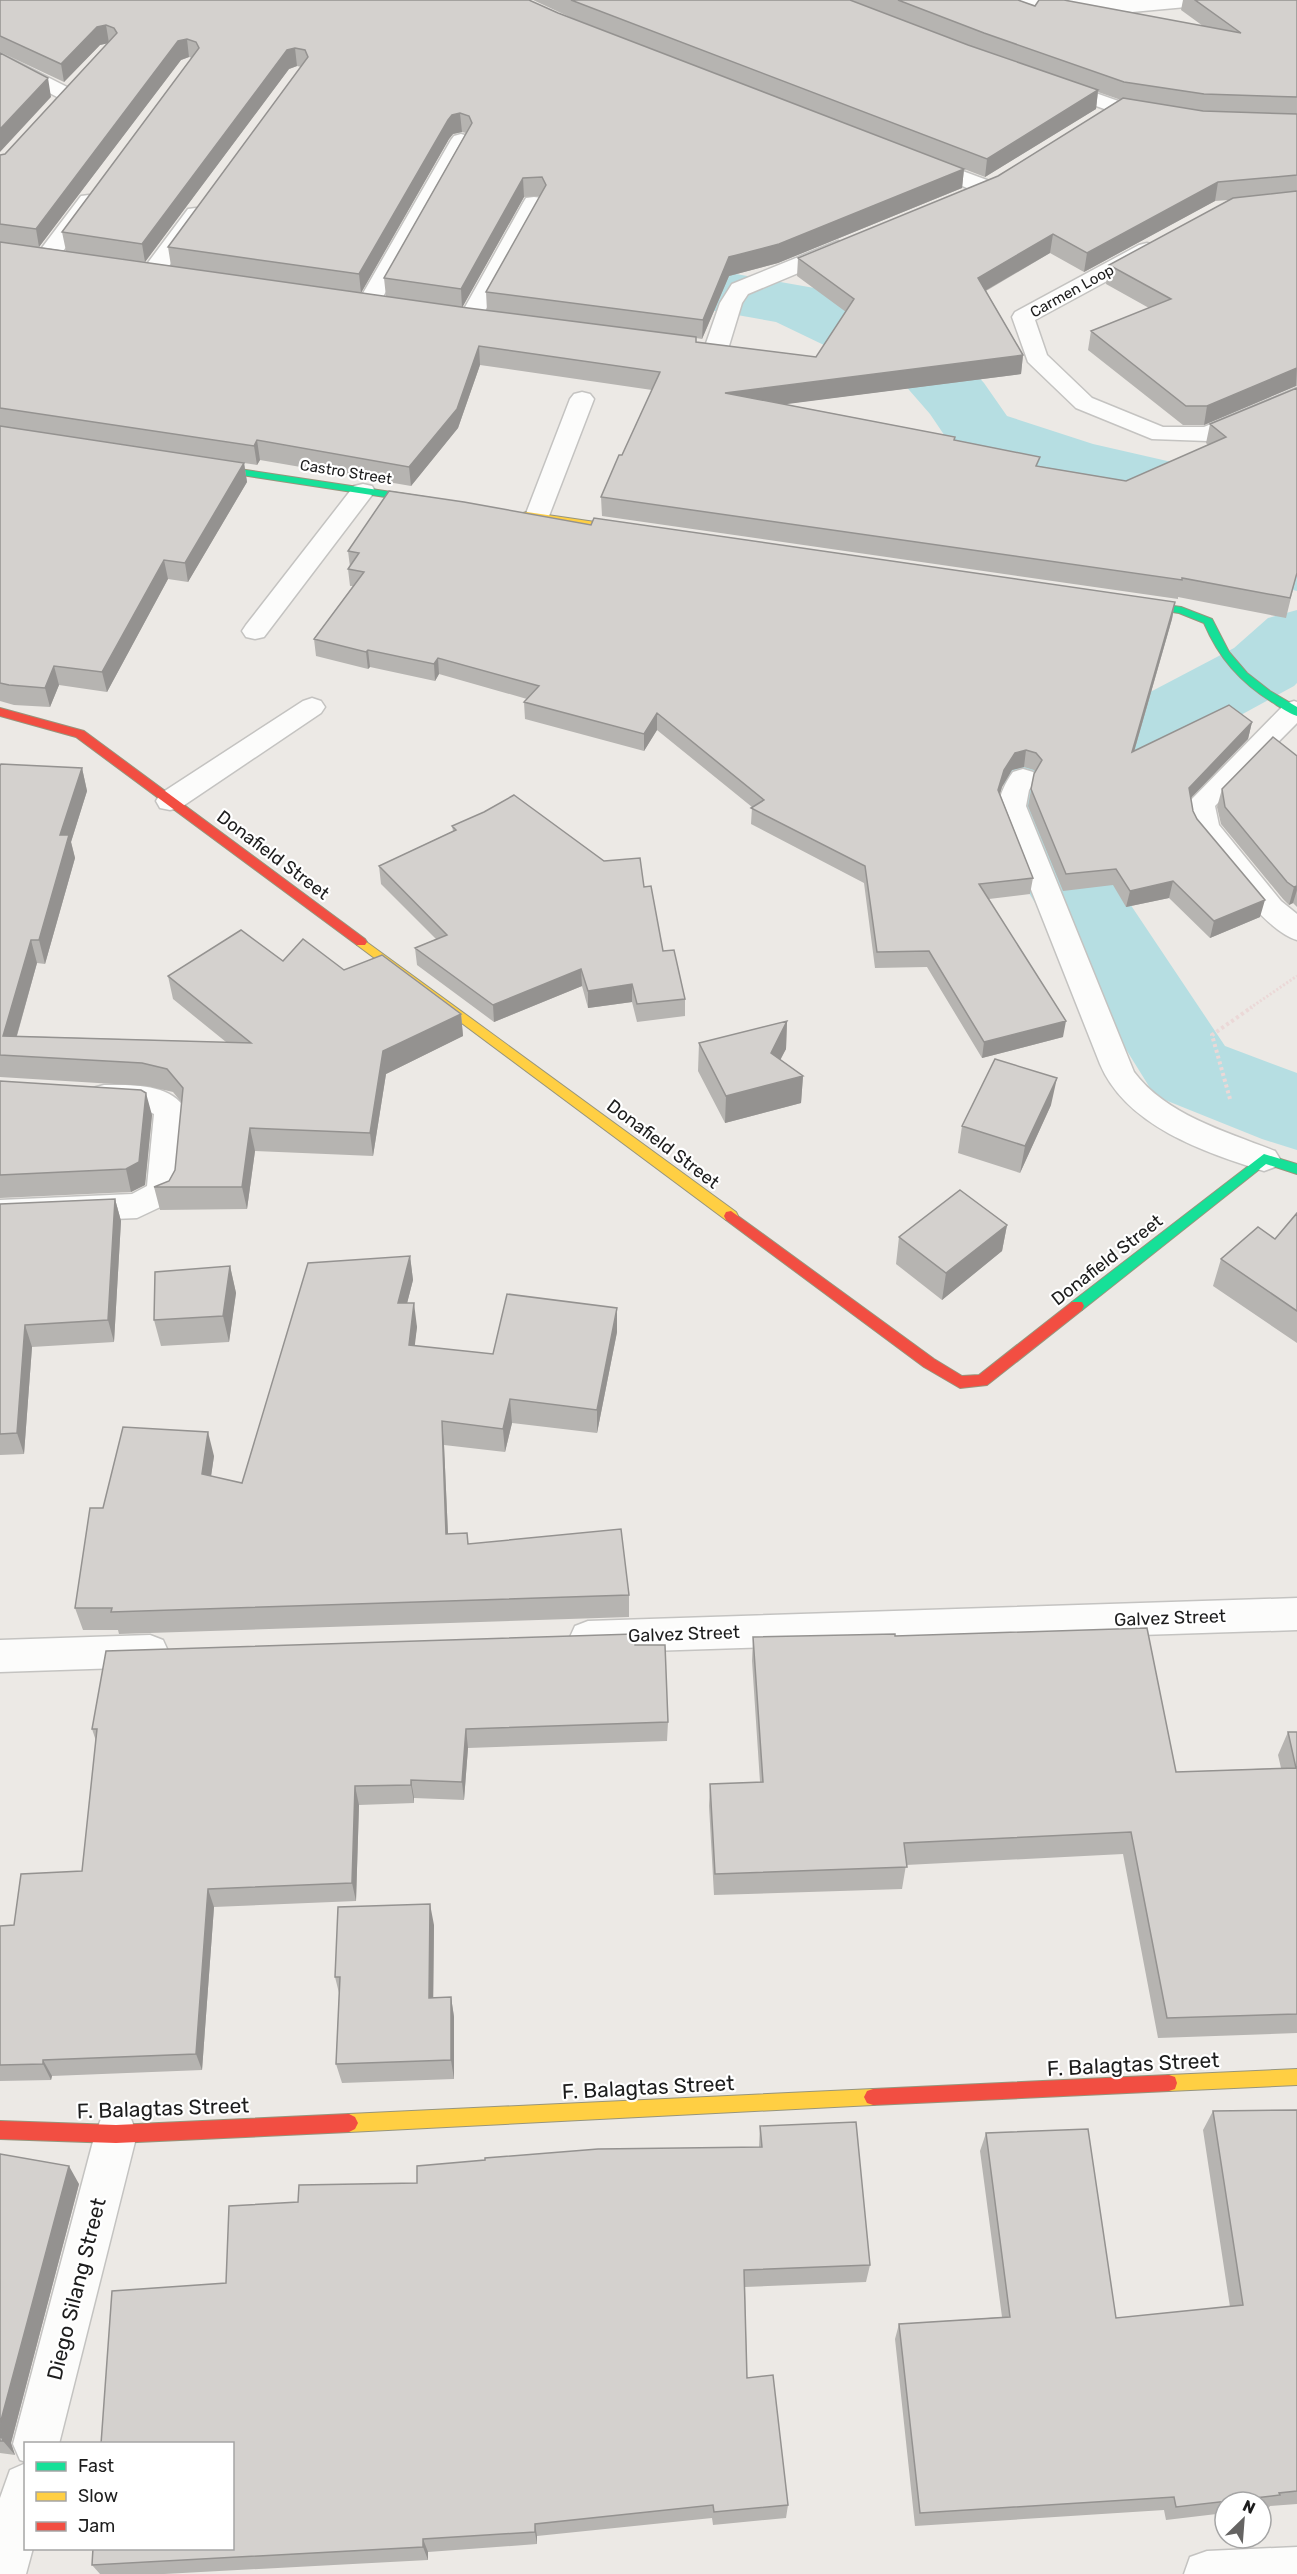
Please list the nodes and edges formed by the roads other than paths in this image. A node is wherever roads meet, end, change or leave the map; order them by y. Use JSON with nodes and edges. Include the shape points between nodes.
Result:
{"nodes":[{"id":1,"x":1063,"y":0,"type":"edge"},
{"id":2,"x":1197,"y":0,"type":"edge"},
{"id":3,"x":0,"y":59,"type":"edge"},
{"id":4,"x":1040,"y":80,"type":"edge"},
{"id":5,"x":1117,"y":107,"type":"junction"},
{"id":6,"x":51,"y":110,"type":"edge"},
{"id":7,"x":1179,"y":118,"type":"edge"},
{"id":8,"x":1097,"y":119,"type":"edge"},
{"id":9,"x":461,"y":140,"type":"edge"},
{"id":10,"x":898,"y":153,"type":"edge"},
{"id":11,"x":1007,"y":175,"type":"edge"},
{"id":12,"x":101,"y":185,"type":"edge"},
{"id":13,"x":987,"y":188,"type":"junction"},
{"id":14,"x":208,"y":197,"type":"edge"},
{"id":15,"x":955,"y":201,"type":"edge"},
{"id":16,"x":534,"y":204,"type":"edge"},
{"id":17,"x":858,"y":240,"type":"edge"},
{"id":18,"x":1163,"y":241,"type":"edge"},
{"id":19,"x":23,"y":254,"type":"edge"},
{"id":20,"x":46,"y":258,"type":"junction"},
{"id":21,"x":70,"y":262,"type":"edge"},
{"id":22,"x":129,"y":270,"type":"edge"},
{"id":23,"x":392,"y":306,"type":"edge"},
{"id":24,"x":447,"y":314,"type":"edge"},
{"id":25,"x":470,"y":318,"type":"junction"},
{"id":26,"x":493,"y":321,"type":"edge"},
{"id":27,"x":692,"y":346,"type":"edge"},
{"id":28,"x":1297,"y":395,"type":"edge"},
{"id":29,"x":582,"y":399,"type":"dead end"},
{"id":30,"x":188,"y":464,"type":"edge"},
{"id":31,"x":363,"y":491,"type":"junction"},
{"id":32,"x":444,"y":503,"type":"edge"},
{"id":33,"x":525,"y":514,"type":"joint"},
{"id":34,"x":654,"y":533,"type":"edge"},
{"id":35,"x":1111,"y":600,"type":"edge"},
{"id":36,"x":255,"y":631,"type":"dead end"},
{"id":37,"x":312,"y":707,"type":"dead end"},
{"id":38,"x":1296,"y":711,"type":"edge"},
{"id":39,"x":2,"y":717,"type":"edge"},
{"id":40,"x":1023,"y":778,"type":"dead end"},
{"id":41,"x":170,"y":801,"type":"junction"},
{"id":42,"x":1297,"y":930,"type":"edge"},
{"id":43,"x":79,"y":1095,"type":"edge"},
{"id":44,"x":1264,"y":1160,"type":"junction"},
{"id":45,"x":1297,"y":1169,"type":"edge"},
{"id":46,"x":0,"y":1212,"type":"edge"},
{"id":47,"x":1297,"y":1614,"type":"edge"},
{"id":48,"x":559,"y":1638,"type":"edge"},
{"id":49,"x":178,"y":1650,"type":"edge"},
{"id":50,"x":0,"y":1656,"type":"edge"},
{"id":51,"x":1297,"y":2077,"type":"edge"},
{"id":52,"x":0,"y":2130,"type":"edge"},
{"id":53,"x":116,"y":2134,"type":"junction"},
{"id":54,"x":37,"y":2442,"type":"edge"},
{"id":55,"x":24,"y":2494,"type":"edge"},
{"id":56,"x":1297,"y":2570,"type":"edge"},
{"id":57,"x":3,"y":2574,"type":"edge"},
{"id":58,"x":1207,"y":2574,"type":"edge"}],
"edges":[{"from":1,"to":2,"type":"street","via":[[1132,6]]},
{"from":3,"to":6,"type":"street","via":[[73,87]]},
{"from":4,"to":5,"type":"street"},
{"from":5,"to":7,"type":"street"},
{"from":5,"to":8,"type":"street"},
{"from":9,"to":23,"type":"street","via":[[359,301]]},
{"from":10,"to":13,"type":"street"},
{"from":11,"to":13,"type":"street"},
{"from":12,"to":20,"type":"street"},
{"from":13,"to":15,"type":"street"},
{"from":14,"to":22,"type":"street","via":[[163,275]]},
{"from":16,"to":25,"type":"street"},
{"from":17,"to":27,"type":"street","via":[[736,296],[727,350]]},
{"from":18,"to":28,"type":"street","name":"Carmen Loop","via":[[1023,317],[1036,357],[1084,403],[1160,434],[1208,434]]},
{"from":19,"to":20,"type":"street"},
{"from":20,"to":21,"type":"street"},
{"from":24,"to":25,"type":"street"},
{"from":25,"to":26,"type":"street"},
{"from":29,"to":33,"type":"street"},
{"from":30,"to":31,"type":"street","name":"Castro Street"},
{"from":31,"to":32,"type":"street","name":"Castro Street"},
{"from":31,"to":36,"type":"street"},
{"from":33,"to":34,"type":"street"},
{"from":35,"to":38,"type":"street","via":[[1181,610],[1208,621],[1230,664],[1263,692]]},
{"from":37,"to":41,"type":"street"},
{"from":38,"to":42,"type":"street","via":[[1201,804],[1206,827],[1271,908]]},
{"from":39,"to":41,"type":"street","name":"Donafield Street","via":[[80,734]]},
{"from":40,"to":44,"type":"street","via":[[1015,790],[1012,806],[1126,1083],[1167,1116]]},
{"from":41,"to":44,"type":"street","name":"Donafield Street","via":[[929,1363],[960,1382],[982,1381]]},
{"from":43,"to":46,"type":"street","via":[[147,1099],[161,1102],[170,1110],[162,1192],[137,1206]]},
{"from":44,"to":45,"type":"street"},
{"from":47,"to":48,"type":"street","name":"Galvez Street"},
{"from":49,"to":50,"type":"street"},
{"from":51,"to":53,"type":"street","name":"F. Balagtas Street"},
{"from":52,"to":53,"type":"street","name":"F. Balagtas Street"},
{"from":53,"to":54,"type":"street","name":"Diego Silang Street"},
{"from":55,"to":57,"type":"street"},
{"from":56,"to":58,"type":"street"}]}
